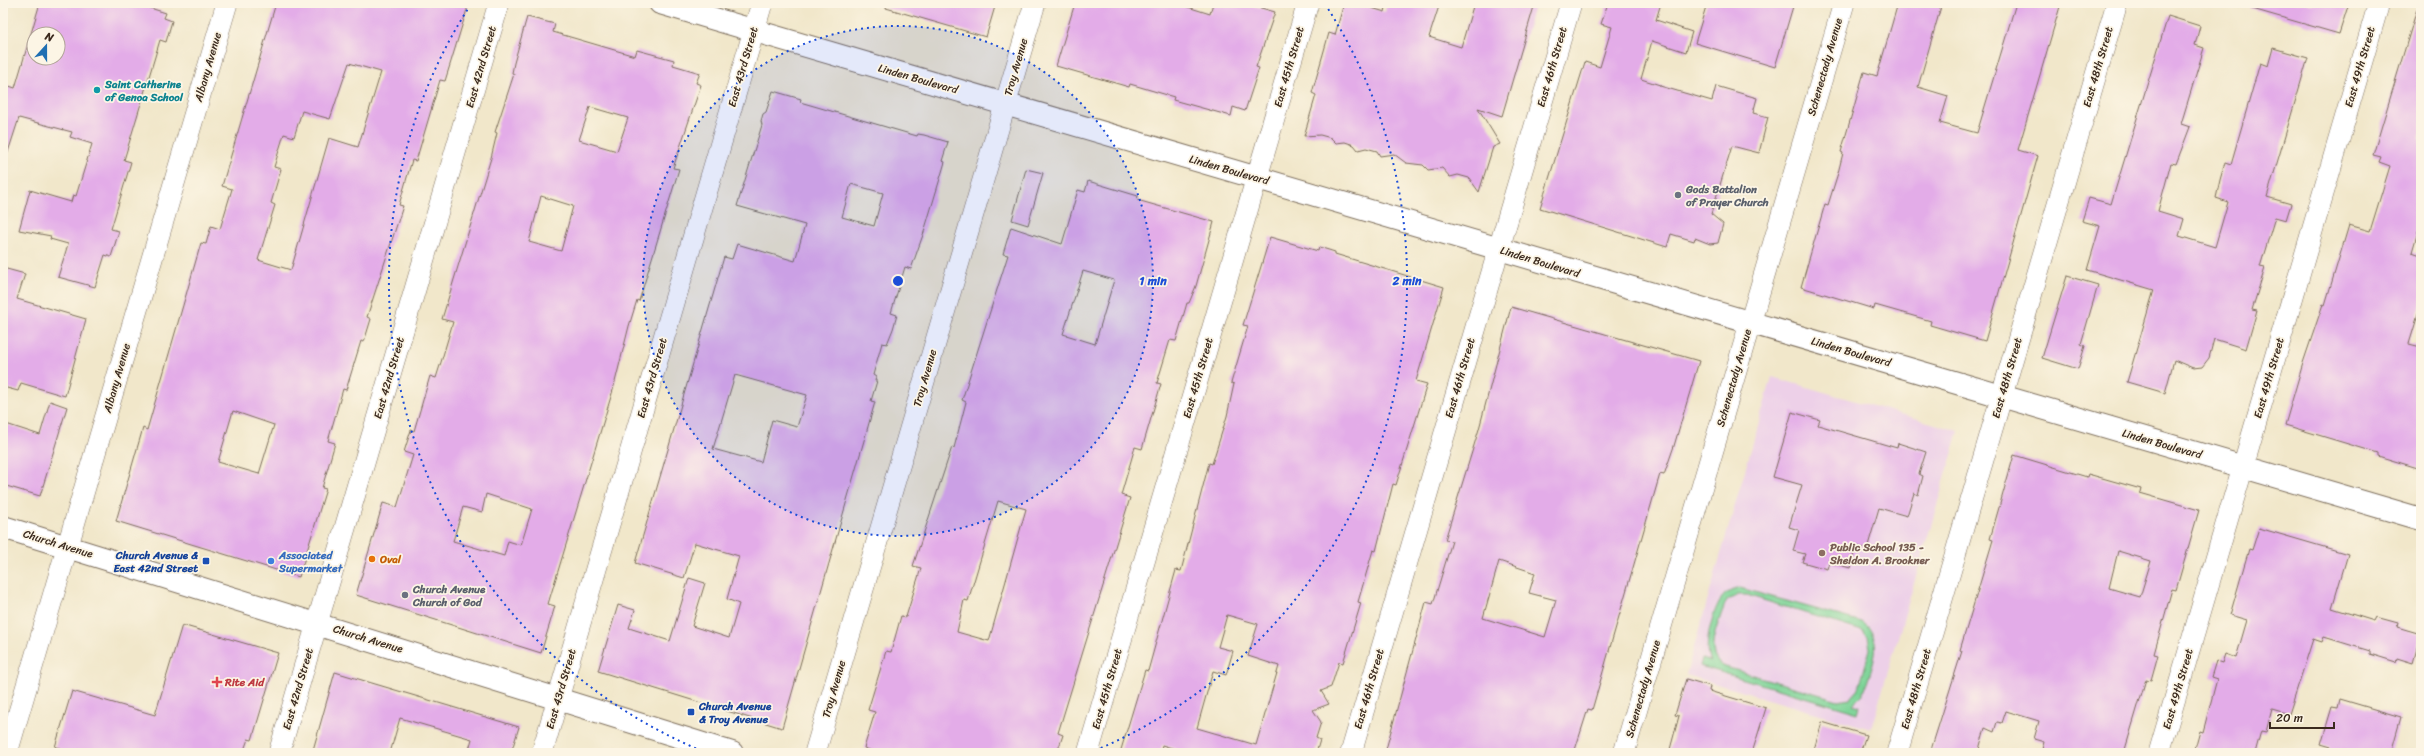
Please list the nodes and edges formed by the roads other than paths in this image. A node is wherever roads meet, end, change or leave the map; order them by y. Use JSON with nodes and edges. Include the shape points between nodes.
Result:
{"nodes":[{"id":1,"x":227,"y":3,"type":"edge"},
{"id":2,"x":499,"y":3,"type":"edge"},
{"id":3,"x":660,"y":3,"type":"edge"},
{"id":4,"x":762,"y":3,"type":"edge"},
{"id":5,"x":1035,"y":3,"type":"edge"},
{"id":6,"x":1308,"y":3,"type":"edge"},
{"id":7,"x":1571,"y":3,"type":"edge"},
{"id":8,"x":1844,"y":3,"type":"edge"},
{"id":9,"x":2116,"y":3,"type":"edge"},
{"id":10,"x":2379,"y":3,"type":"edge"},
{"id":11,"x":754,"y":30,"type":"junction"},
{"id":12,"x":1005,"y":105,"type":"junction"},
{"id":13,"x":1256,"y":178,"type":"junction"},
{"id":14,"x":1498,"y":249,"type":"junction"},
{"id":15,"x":1751,"y":322,"type":"junction"},
{"id":16,"x":2002,"y":397,"type":"junction"},
{"id":17,"x":2243,"y":467,"type":"junction"},
{"id":18,"x":2421,"y":519,"type":"edge"},
{"id":19,"x":3,"y":527,"type":"edge"},
{"id":20,"x":68,"y":546,"type":"junction"},
{"id":21,"x":318,"y":624,"type":"junction"},
{"id":22,"x":558,"y":699,"type":"junction"},
{"id":23,"x":7,"y":753,"type":"edge"},
{"id":24,"x":280,"y":753,"type":"edge"},
{"id":25,"x":542,"y":753,"type":"edge"},
{"id":26,"x":732,"y":753,"type":"edge"},
{"id":27,"x":815,"y":753,"type":"edge"},
{"id":28,"x":1088,"y":753,"type":"edge"},
{"id":29,"x":1351,"y":753,"type":"edge"},
{"id":30,"x":1624,"y":753,"type":"edge"},
{"id":31,"x":1897,"y":753,"type":"edge"},
{"id":32,"x":2159,"y":753,"type":"edge"}],
"edges":[{"from":1,"to":20,"type":"street","name":"Albany Avenue"},
{"from":2,"to":21,"type":"street","name":"East 42nd Street"},
{"from":3,"to":11,"type":"main road","name":"Linden Boulevard"},
{"from":4,"to":11,"type":"street","name":"East 43rd Street"},
{"from":5,"to":12,"type":"street","name":"Troy Avenue"},
{"from":6,"to":13,"type":"street","name":"East 45th Street"},
{"from":7,"to":14,"type":"street","name":"East 46th Street"},
{"from":8,"to":15,"type":"street","name":"Schenectady Avenue"},
{"from":9,"to":16,"type":"street","name":"East 48th Street"},
{"from":10,"to":17,"type":"street","name":"East 49th Street"},
{"from":11,"to":12,"type":"main road","name":"Linden Boulevard"},
{"from":11,"to":22,"type":"street","name":"East 43rd Street"},
{"from":12,"to":13,"type":"main road","name":"Linden Boulevard"},
{"from":12,"to":27,"type":"street","name":"Troy Avenue"},
{"from":13,"to":14,"type":"main road","name":"Linden Boulevard"},
{"from":13,"to":28,"type":"street","name":"East 45th Street"},
{"from":14,"to":15,"type":"main road","name":"Linden Boulevard"},
{"from":14,"to":29,"type":"street","name":"East 46th Street"},
{"from":15,"to":16,"type":"main road","name":"Linden Boulevard"},
{"from":15,"to":30,"type":"street","name":"Schenectady Avenue"},
{"from":16,"to":17,"type":"main road","name":"Linden Boulevard"},
{"from":16,"to":31,"type":"street","name":"East 48th Street"},
{"from":17,"to":18,"type":"main road","name":"Linden Boulevard"},
{"from":17,"to":32,"type":"street","name":"East 49th Street"},
{"from":19,"to":20,"type":"main road","name":"Church Avenue"},
{"from":20,"to":21,"type":"main road","name":"Church Avenue"},
{"from":20,"to":23,"type":"street","name":"Albany Avenue"},
{"from":21,"to":22,"type":"main road","name":"Church Avenue"},
{"from":21,"to":24,"type":"street","name":"East 42nd Street"},
{"from":22,"to":25,"type":"street","name":"East 43rd Street"},
{"from":22,"to":26,"type":"main road","name":"Church Avenue"}]}
